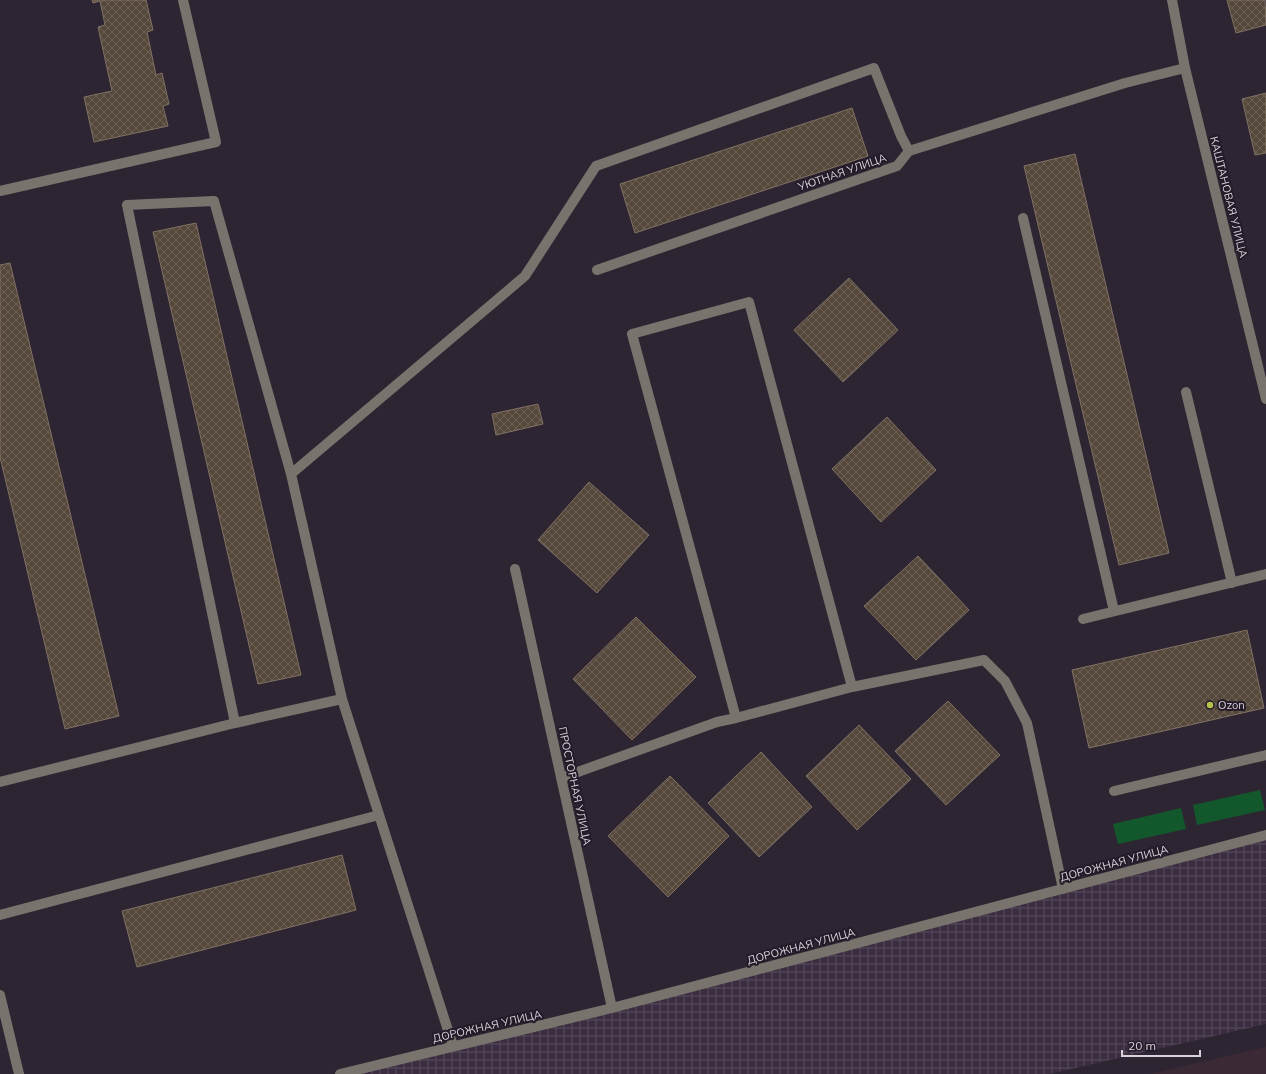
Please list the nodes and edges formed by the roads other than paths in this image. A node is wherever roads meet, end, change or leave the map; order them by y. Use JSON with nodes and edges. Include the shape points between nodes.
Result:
{"nodes":[{"id":1,"x":183,"y":0,"type":"edge"},
{"id":2,"x":1172,"y":0,"type":"edge"},
{"id":3,"x":1184,"y":68,"type":"junction"},
{"id":4,"x":908,"y":151,"type":"junction"},
{"id":5,"x":0,"y":191,"type":"edge"},
{"id":6,"x":1024,"y":218,"type":"dead end"},
{"id":7,"x":597,"y":270,"type":"dead end"},
{"id":8,"x":1186,"y":392,"type":"dead end"},
{"id":9,"x":1266,"y":399,"type":"edge"},
{"id":10,"x":291,"y":474,"type":"junction"},
{"id":11,"x":515,"y":569,"type":"dead end"},
{"id":12,"x":1266,"y":574,"type":"edge"},
{"id":13,"x":1232,"y":583,"type":"junction"},
{"id":14,"x":1114,"y":611,"type":"junction"},
{"id":15,"x":1083,"y":619,"type":"dead end"},
{"id":16,"x":852,"y":687,"type":"junction"},
{"id":17,"x":342,"y":699,"type":"junction"},
{"id":18,"x":736,"y":718,"type":"junction"},
{"id":19,"x":235,"y":723,"type":"junction"},
{"id":20,"x":1266,"y":755,"type":"edge"},
{"id":21,"x":561,"y":778,"type":"junction"},
{"id":22,"x":0,"y":782,"type":"edge"},
{"id":23,"x":1114,"y":791,"type":"dead end"},
{"id":24,"x":379,"y":815,"type":"junction"},
{"id":25,"x":1266,"y":835,"type":"edge"},
{"id":26,"x":1064,"y":889,"type":"junction"},
{"id":27,"x":0,"y":915,"type":"edge"},
{"id":28,"x":0,"y":995,"type":"edge"},
{"id":29,"x":612,"y":1008,"type":"junction"},
{"id":30,"x":453,"y":1046,"type":"junction"},
{"id":31,"x":19,"y":1074,"type":"edge"},
{"id":32,"x":340,"y":1074,"type":"edge"}],
"edges":[{"from":1,"to":5,"type":"street","via":[[216,142]]},
{"from":2,"to":3,"type":"street","name":"КАШТАНОВАЯ УЛИЦА"},
{"from":3,"to":4,"type":"street","via":[[1125,83]]},
{"from":3,"to":9,"type":"street","name":"КАШТАНОВАЯ УЛИЦА"},
{"from":4,"to":7,"type":"street","name":"УЮТНАЯ УЛИЦА","via":[[896,166]]},
{"from":4,"to":10,"type":"street","via":[[874,68],[596,166],[526,276]]},
{"from":6,"to":14,"type":"street"},
{"from":8,"to":13,"type":"street"},
{"from":10,"to":17,"type":"street"},
{"from":10,"to":19,"type":"street","via":[[214,201],[127,205]]},
{"from":11,"to":21,"type":"street","name":"ПРОСТОРНАЯ УЛИЦА"},
{"from":12,"to":13,"type":"street"},
{"from":13,"to":14,"type":"street"},
{"from":14,"to":15,"type":"street"},
{"from":16,"to":18,"type":"street"},
{"from":16,"to":18,"type":"street","via":[[749,302],[632,334]]},
{"from":16,"to":26,"type":"street","via":[[984,660],[1005,680],[1027,724]]},
{"from":17,"to":19,"type":"street"},
{"from":17,"to":24,"type":"street"},
{"from":18,"to":21,"type":"street","via":[[717,722]]},
{"from":19,"to":22,"type":"street"},
{"from":20,"to":23,"type":"street"},
{"from":21,"to":29,"type":"street","name":"ПРОСТОРНАЯ УЛИЦА"},
{"from":24,"to":27,"type":"street"},
{"from":24,"to":30,"type":"street"},
{"from":25,"to":26,"type":"street","name":"ДОРОЖНАЯ УЛИЦА"},
{"from":26,"to":29,"type":"street","name":"ДОРОЖНАЯ УЛИЦА"},
{"from":28,"to":31,"type":"street"},
{"from":29,"to":30,"type":"street","name":"ДОРОЖНАЯ УЛИЦА"},
{"from":30,"to":32,"type":"street","name":"ДОРОЖНАЯ УЛИЦА"}]}
